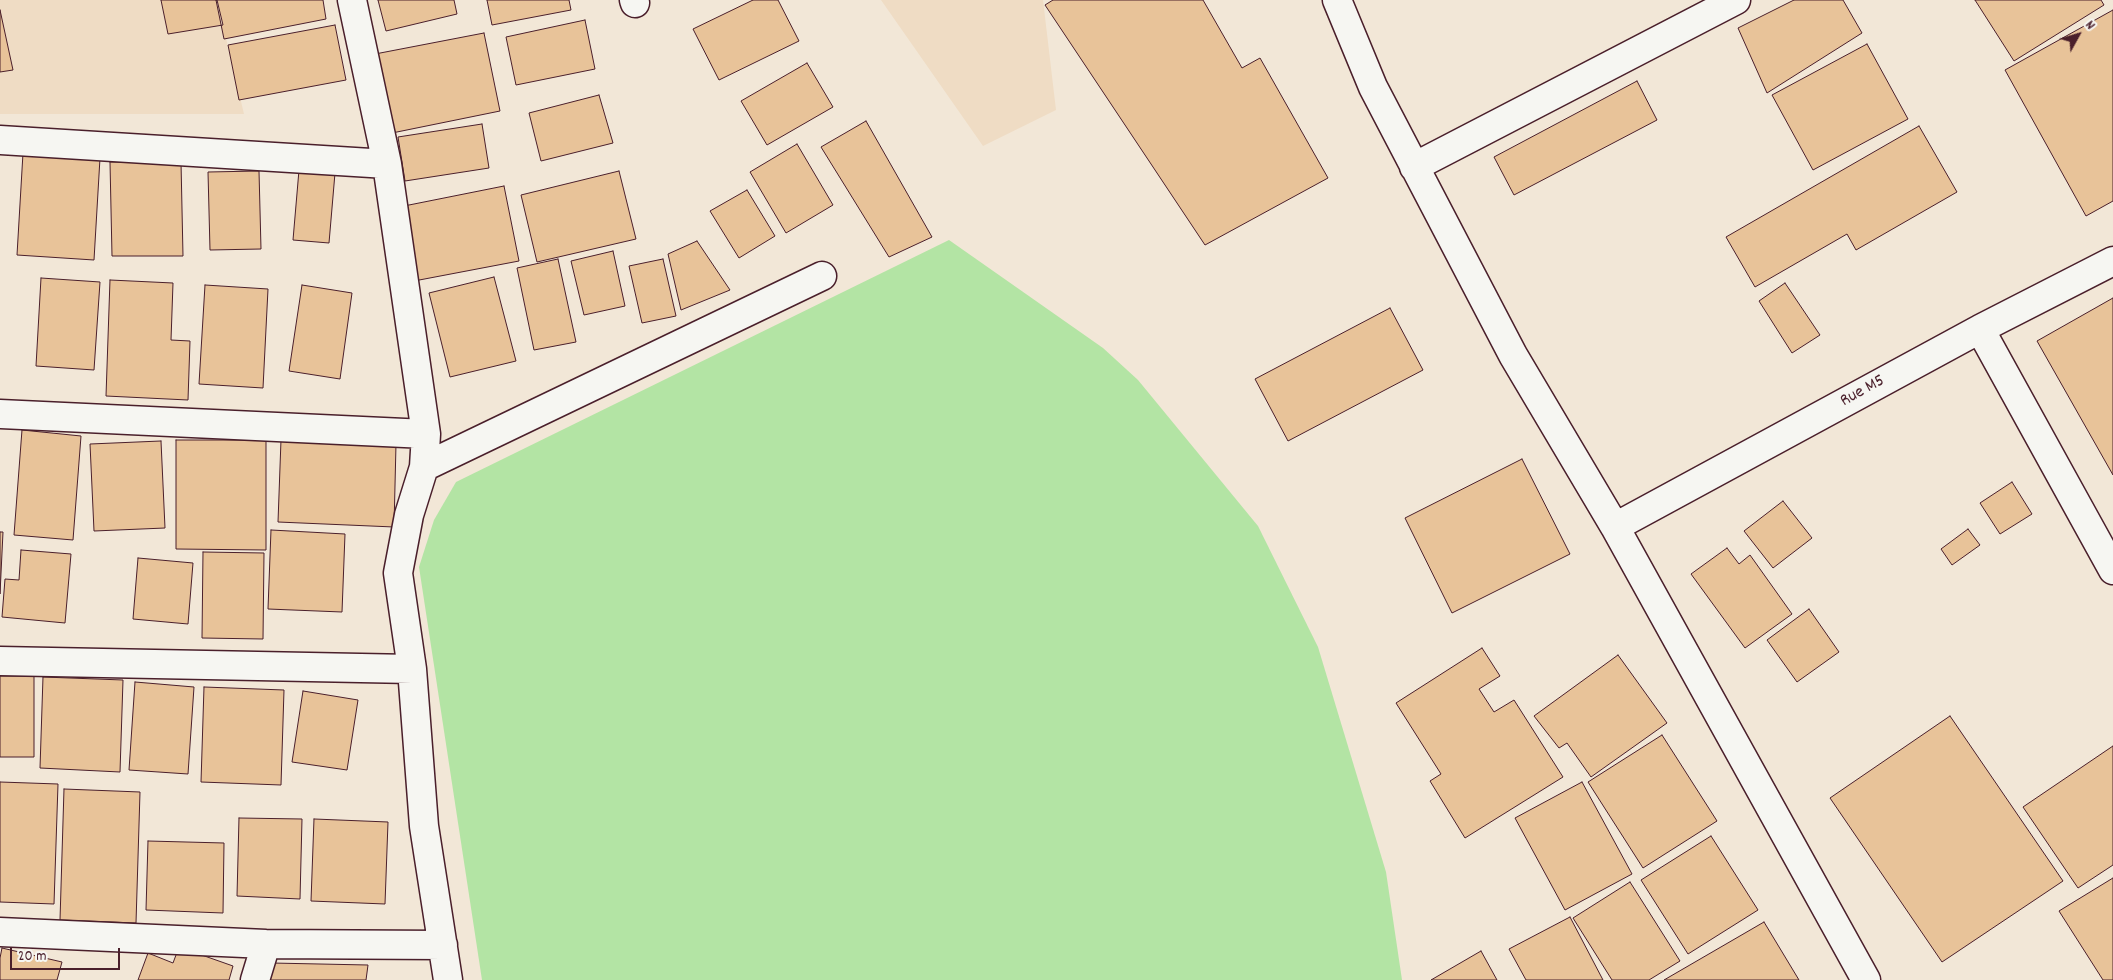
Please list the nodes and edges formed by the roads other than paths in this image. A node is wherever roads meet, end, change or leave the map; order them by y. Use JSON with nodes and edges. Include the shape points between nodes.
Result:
{"nodes":[{"id":1,"x":352,"y":0,"type":"edge"},
{"id":2,"x":1337,"y":0,"type":"edge"},
{"id":3,"x":1736,"y":0,"type":"edge"},
{"id":4,"x":0,"y":140,"type":"edge"},
{"id":5,"x":386,"y":164,"type":"junction"},
{"id":6,"x":1414,"y":167,"type":"junction"},
{"id":7,"x":2113,"y":261,"type":"edge"},
{"id":8,"x":822,"y":276,"type":"dead end"},
{"id":9,"x":1980,"y":328,"type":"junction"},
{"id":10,"x":0,"y":414,"type":"edge"},
{"id":11,"x":426,"y":434,"type":"junction"},
{"id":12,"x":424,"y":467,"type":"junction"},
{"id":13,"x":1615,"y":528,"type":"junction"},
{"id":14,"x":2113,"y":570,"type":"edge"},
{"id":15,"x":0,"y":661,"type":"edge"},
{"id":16,"x":412,"y":669,"type":"junction"},
{"id":17,"x":0,"y":932,"type":"edge"},
{"id":18,"x":266,"y":944,"type":"junction"},
{"id":19,"x":443,"y":945,"type":"junction"},
{"id":20,"x":255,"y":980,"type":"edge"},
{"id":21,"x":448,"y":980,"type":"edge"},
{"id":22,"x":1866,"y":980,"type":"edge"}],
"edges":[{"from":1,"to":5,"type":"street"},
{"from":2,"to":6,"type":"street","via":[[1373,87]]},
{"from":3,"to":6,"type":"street"},
{"from":4,"to":5,"type":"street"},
{"from":5,"to":11,"type":"street"},
{"from":6,"to":13,"type":"street","via":[[1513,355]]},
{"from":7,"to":9,"type":"street","name":"Rue M5"},
{"from":8,"to":12,"type":"street"},
{"from":9,"to":13,"type":"street","name":"Rue M5"},
{"from":9,"to":14,"type":"street"},
{"from":10,"to":11,"type":"street"},
{"from":11,"to":12,"type":"street"},
{"from":12,"to":16,"type":"street","via":[[409,515],[398,573]]},
{"from":13,"to":22,"type":"street"},
{"from":15,"to":16,"type":"street"},
{"from":16,"to":19,"type":"street","via":[[424,826]]},
{"from":17,"to":18,"type":"street"},
{"from":18,"to":19,"type":"street"},
{"from":18,"to":20,"type":"street"},
{"from":19,"to":21,"type":"street"}]}
